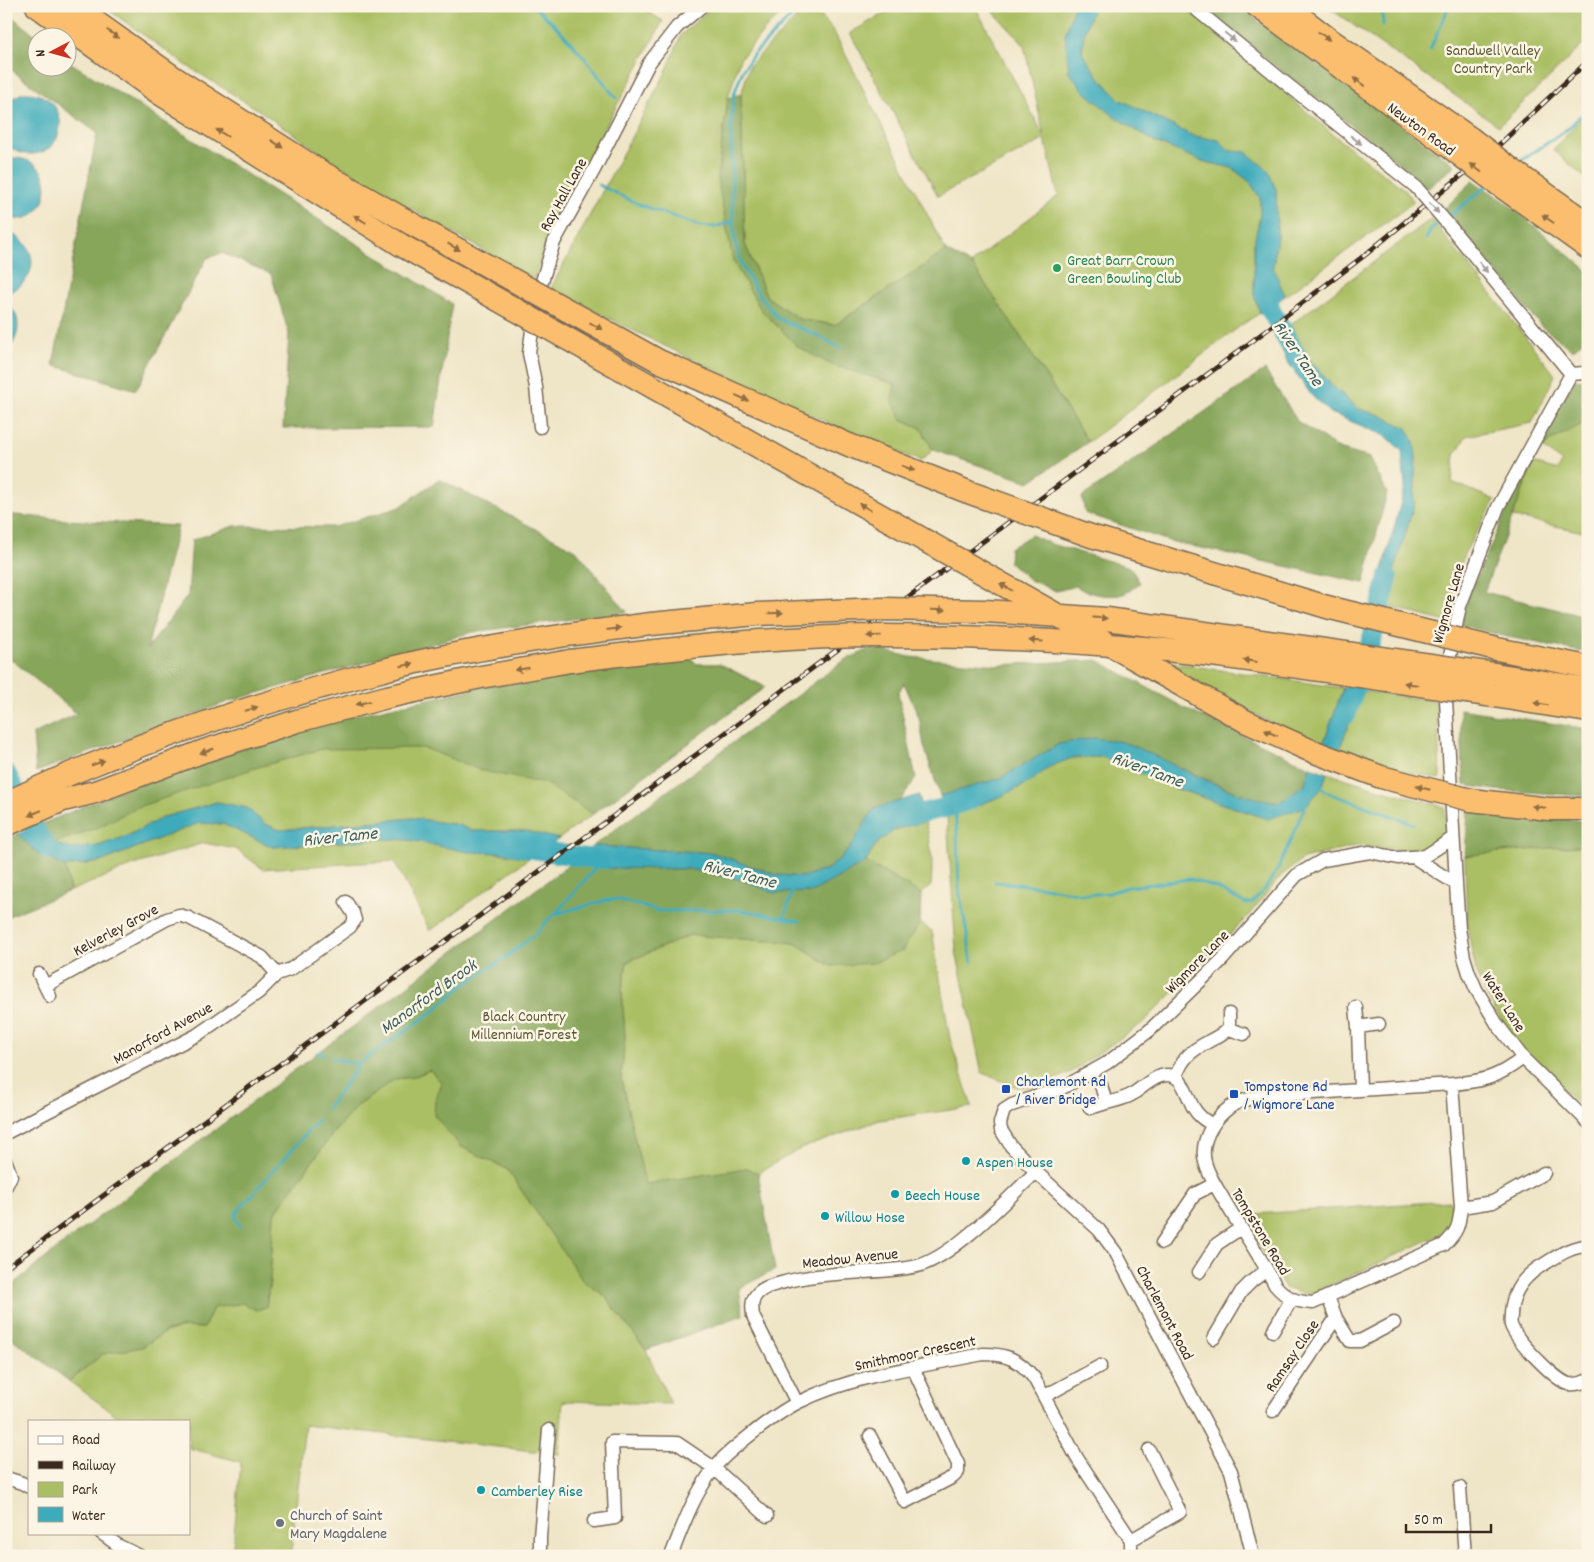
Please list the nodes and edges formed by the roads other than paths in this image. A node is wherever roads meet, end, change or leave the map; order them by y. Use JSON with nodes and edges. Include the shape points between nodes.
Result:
{"nodes":[{"id":1,"x":37,"y":6,"type":"edge"},
{"id":2,"x":73,"y":6,"type":"edge"},
{"id":3,"x":702,"y":6,"type":"edge"},
{"id":4,"x":1192,"y":6,"type":"edge"},
{"id":5,"x":1257,"y":6,"type":"edge"},
{"id":6,"x":1286,"y":6,"type":"edge"},
{"id":7,"x":1462,"y":145,"type":"junction"},
{"id":8,"x":1505,"y":177,"type":"junction"},
{"id":9,"x":1588,"y":224,"type":"edge"},
{"id":10,"x":1588,"y":248,"type":"edge"},
{"id":11,"x":1571,"y":374,"type":"junction"},
{"id":12,"x":1588,"y":375,"type":"edge"},
{"id":13,"x":540,"y":427,"type":"dead end"},
{"id":14,"x":1588,"y":667,"type":"edge"},
{"id":15,"x":1588,"y":689,"type":"edge"},
{"id":16,"x":1588,"y":711,"type":"edge"},
{"id":17,"x":58,"y":791,"type":"junction"},
{"id":18,"x":6,"y":803,"type":"edge"},
{"id":19,"x":1588,"y":809,"type":"edge"},
{"id":20,"x":7,"y":825,"type":"edge"},
{"id":21,"x":1453,"y":838,"type":"junction"},
{"id":22,"x":1415,"y":858,"type":"junction"},
{"id":23,"x":1456,"y":884,"type":"junction"},
{"id":24,"x":346,"y":902,"type":"dead end"},
{"id":25,"x":277,"y":974,"type":"junction"},
{"id":26,"x":45,"y":986,"type":"dead end"},
{"id":27,"x":1356,"y":1007,"type":"dead end"},
{"id":28,"x":1229,"y":1014,"type":"dead end"},
{"id":29,"x":1379,"y":1024,"type":"dead end"},
{"id":30,"x":1358,"y":1027,"type":"junction"},
{"id":31,"x":1229,"y":1030,"type":"junction"},
{"id":32,"x":1244,"y":1034,"type":"dead end"},
{"id":33,"x":1523,"y":1058,"type":"junction"},
{"id":34,"x":1176,"y":1076,"type":"junction"},
{"id":35,"x":1452,"y":1084,"type":"junction"},
{"id":36,"x":1101,"y":1085,"type":"dead end"},
{"id":37,"x":1360,"y":1090,"type":"junction"},
{"id":38,"x":1106,"y":1103,"type":"junction"},
{"id":39,"x":1090,"y":1108,"type":"dead end"},
{"id":40,"x":1001,"y":1116,"type":"joint"},
{"id":41,"x":1588,"y":1122,"type":"edge"},
{"id":42,"x":1213,"y":1125,"type":"junction"},
{"id":43,"x":6,"y":1134,"type":"edge"},
{"id":44,"x":6,"y":1162,"type":"edge"},
{"id":45,"x":1036,"y":1172,"type":"junction"},
{"id":46,"x":1544,"y":1173,"type":"dead end"},
{"id":47,"x":1214,"y":1184,"type":"junction"},
{"id":48,"x":6,"y":1186,"type":"edge"},
{"id":49,"x":1461,"y":1207,"type":"junction"},
{"id":50,"x":1241,"y":1228,"type":"junction"},
{"id":51,"x":1162,"y":1242,"type":"dead end"},
{"id":52,"x":1588,"y":1246,"type":"edge"},
{"id":53,"x":1267,"y":1270,"type":"junction"},
{"id":54,"x":1199,"y":1272,"type":"dead end"},
{"id":55,"x":1328,"y":1297,"type":"junction"},
{"id":56,"x":1291,"y":1300,"type":"junction"},
{"id":57,"x":1336,"y":1318,"type":"junction"},
{"id":58,"x":1394,"y":1323,"type":"dead end"},
{"id":59,"x":1273,"y":1331,"type":"dead end"},
{"id":60,"x":1214,"y":1338,"type":"dead end"},
{"id":61,"x":1100,"y":1366,"type":"dead end"},
{"id":62,"x":914,"y":1368,"type":"junction"},
{"id":63,"x":1588,"y":1380,"type":"edge"},
{"id":64,"x":1044,"y":1396,"type":"junction"},
{"id":65,"x":797,"y":1403,"type":"junction"},
{"id":66,"x":1274,"y":1411,"type":"dead end"},
{"id":67,"x":549,"y":1430,"type":"dead end"},
{"id":68,"x":870,"y":1436,"type":"dead end"},
{"id":69,"x":1149,"y":1450,"type":"dead end"},
{"id":70,"x":714,"y":1468,"type":"junction"},
{"id":71,"x":6,"y":1478,"type":"edge"},
{"id":72,"x":28,"y":1486,"type":"edge"},
{"id":73,"x":1460,"y":1488,"type":"dead end"},
{"id":74,"x":767,"y":1516,"type":"dead end"},
{"id":75,"x":594,"y":1521,"type":"dead end"},
{"id":76,"x":102,"y":1534,"type":"edge"},
{"id":77,"x":1131,"y":1540,"type":"junction"},
{"id":78,"x":140,"y":1556,"type":"edge"},
{"id":79,"x":540,"y":1556,"type":"edge"},
{"id":80,"x":671,"y":1556,"type":"edge"},
{"id":81,"x":1131,"y":1556,"type":"edge"},
{"id":82,"x":1252,"y":1556,"type":"edge"},
{"id":83,"x":1465,"y":1556,"type":"edge"}],
"edges":[{"from":19,"to":1,"type":"highway","one_way":true,"bridge":true,"via":[[1471,800],[1381,777],[1245,721],[401,245],[162,95]]},
{"from":2,"to":14,"type":"highway","one_way":true,"bridge":true,"via":[[173,77],[318,170],[412,224],[659,361],[858,449],[1091,536],[1327,606],[1497,649]]},
{"from":3,"to":13,"type":"street","name":"Ray Hall Lane","via":[[677,27],[649,63],[554,242],[536,301],[529,353]]},
{"from":4,"to":11,"type":"street","one_way":true,"bridge":true,"via":[[1416,187]]},
{"from":7,"to":5,"type":"highway","name":"Newton Road","one_way":true},
{"from":6,"to":7,"type":"highway","name":"Newton Road","one_way":true},
{"from":7,"to":8,"type":"highway","name":"Newton Road","bridge":true},
{"from":8,"to":9,"type":"highway","name":"Newton Road"},
{"from":10,"to":8,"type":"highway","name":"Newton Road","one_way":true},
{"from":11,"to":12,"type":"street"},
{"from":11,"to":21,"type":"street","name":"Wigmore Lane","via":[[1498,507],[1460,606],[1446,681]]},
{"from":17,"to":15,"type":"highway","one_way":true,"bridge":true,"via":[[184,730],[378,671],[566,635],[757,614],[883,609],[985,611],[1107,619]]},
{"from":16,"to":17,"type":"highway","one_way":true,"bridge":true,"via":[[1203,654],[1118,646],[884,636],[759,640],[570,661],[481,676],[297,721],[204,751],[95,792]]},
{"from":17,"to":18,"type":"highway"},
{"from":17,"to":20,"type":"highway","one_way":true},
{"from":21,"to":22,"type":"street","name":"Wigmore Lane","via":[[1433,852]]},
{"from":21,"to":23,"type":"street","name":"Water Lane"},
{"from":22,"to":23,"type":"street","name":"Wigmore Lane"},
{"from":22,"to":40,"type":"street","name":"Wigmore Lane","via":[[1370,852],[1323,860],[1297,876],[1222,960],[1150,1030],[1108,1063],[1064,1087],[1012,1105]]},
{"from":23,"to":33,"type":"street","name":"Water Lane","via":[[1459,929],[1469,973],[1497,1024]]},
{"from":24,"to":25,"type":"street","name":"Manorford Avenue","via":[[355,920],[350,927],[291,969]]},
{"from":25,"to":26,"type":"street","name":"Kelverley Grove","via":[[262,958],[179,915]]},
{"from":25,"to":43,"type":"street","name":"Manorford Avenue","via":[[259,992],[197,1035]]},
{"from":27,"to":30,"type":"street"},
{"from":28,"to":31,"type":"street"},
{"from":29,"to":30,"type":"street"},
{"from":30,"to":37,"type":"street"},
{"from":31,"to":32,"type":"street"},
{"from":31,"to":34,"type":"street","via":[[1185,1057]]},
{"from":33,"to":35,"type":"street","name":"Tompstone Road","via":[[1481,1081]]},
{"from":33,"to":41,"type":"street","name":"Water Lane"},
{"from":34,"to":38,"type":"street","via":[[1160,1076],[1128,1096]]},
{"from":34,"to":42,"type":"street","via":[[1186,1088],[1198,1114]]},
{"from":35,"to":37,"type":"street","name":"Tompstone Road"},
{"from":35,"to":49,"type":"street"},
{"from":36,"to":38,"type":"street"},
{"from":37,"to":42,"type":"street","name":"Tompstone Road","via":[[1253,1098],[1237,1103]]},
{"from":38,"to":39,"type":"street"},
{"from":40,"to":45,"type":"street","name":"Charlemont Road","via":[[1002,1130],[1011,1146]]},
{"from":42,"to":47,"type":"street","name":"Tompstone Road","via":[[1203,1149]]},
{"from":44,"to":48,"type":"street","via":[[11,1176]]},
{"from":45,"to":65,"type":"street","name":"Meadow Avenue","via":[[970,1233],[922,1264],[889,1271],[795,1279],[766,1288],[756,1295],[753,1316]]},
{"from":45,"to":82,"type":"street","name":"Charlemont Road","via":[[1099,1230],[1116,1253],[1231,1472]]},
{"from":46,"to":49,"type":"street","via":[[1493,1202]]},
{"from":47,"to":50,"type":"street","name":"Tompstone Road"},
{"from":47,"to":51,"type":"street","via":[[1195,1194]]},
{"from":49,"to":55,"type":"street","via":[[1455,1234],[1444,1244]]},
{"from":50,"to":53,"type":"street","name":"Tompstone Road"},
{"from":50,"to":54,"type":"street","via":[[1218,1244]]},
{"from":52,"to":63,"type":"street","via":[[1563,1252],[1526,1277],[1512,1301],[1511,1326],[1518,1338],[1560,1381],[1572,1385]]},
{"from":53,"to":56,"type":"street","name":"Tompstone Road","via":[[1275,1285]]},
{"from":53,"to":60,"type":"street","via":[[1241,1292]]},
{"from":55,"to":56,"type":"street","via":[[1314,1303]]},
{"from":55,"to":57,"type":"street"},
{"from":56,"to":59,"type":"street"},
{"from":57,"to":58,"type":"street","via":[[1350,1341],[1360,1341]]},
{"from":57,"to":66,"type":"street","name":"Ramsay Close"},
{"from":61,"to":64,"type":"street"},
{"from":62,"to":64,"type":"street","name":"Smithmoor Crescent","via":[[997,1354],[1026,1367]]},
{"from":62,"to":65,"type":"street","name":"Smithmoor Crescent","via":[[861,1379]]},
{"from":62,"to":68,"type":"street","via":[[958,1464],[958,1472],[905,1502]]},
{"from":64,"to":77,"type":"street","name":"Smithmoor Crescent","via":[[1077,1458]]},
{"from":65,"to":70,"type":"street","name":"Smithmoor Crescent","via":[[758,1429]]},
{"from":67,"to":79,"type":"street"},
{"from":69,"to":77,"type":"street","via":[[1180,1512]]},
{"from":70,"to":74,"type":"street"},
{"from":70,"to":75,"type":"street","via":[[677,1443],[612,1442],[615,1518]]},
{"from":70,"to":80,"type":"street","name":"Smithmoor Crescent","via":[[693,1500]]},
{"from":71,"to":72,"type":"street"},
{"from":73,"to":83,"type":"street"},
{"from":76,"to":78,"type":"street"},
{"from":77,"to":81,"type":"street"}]}
